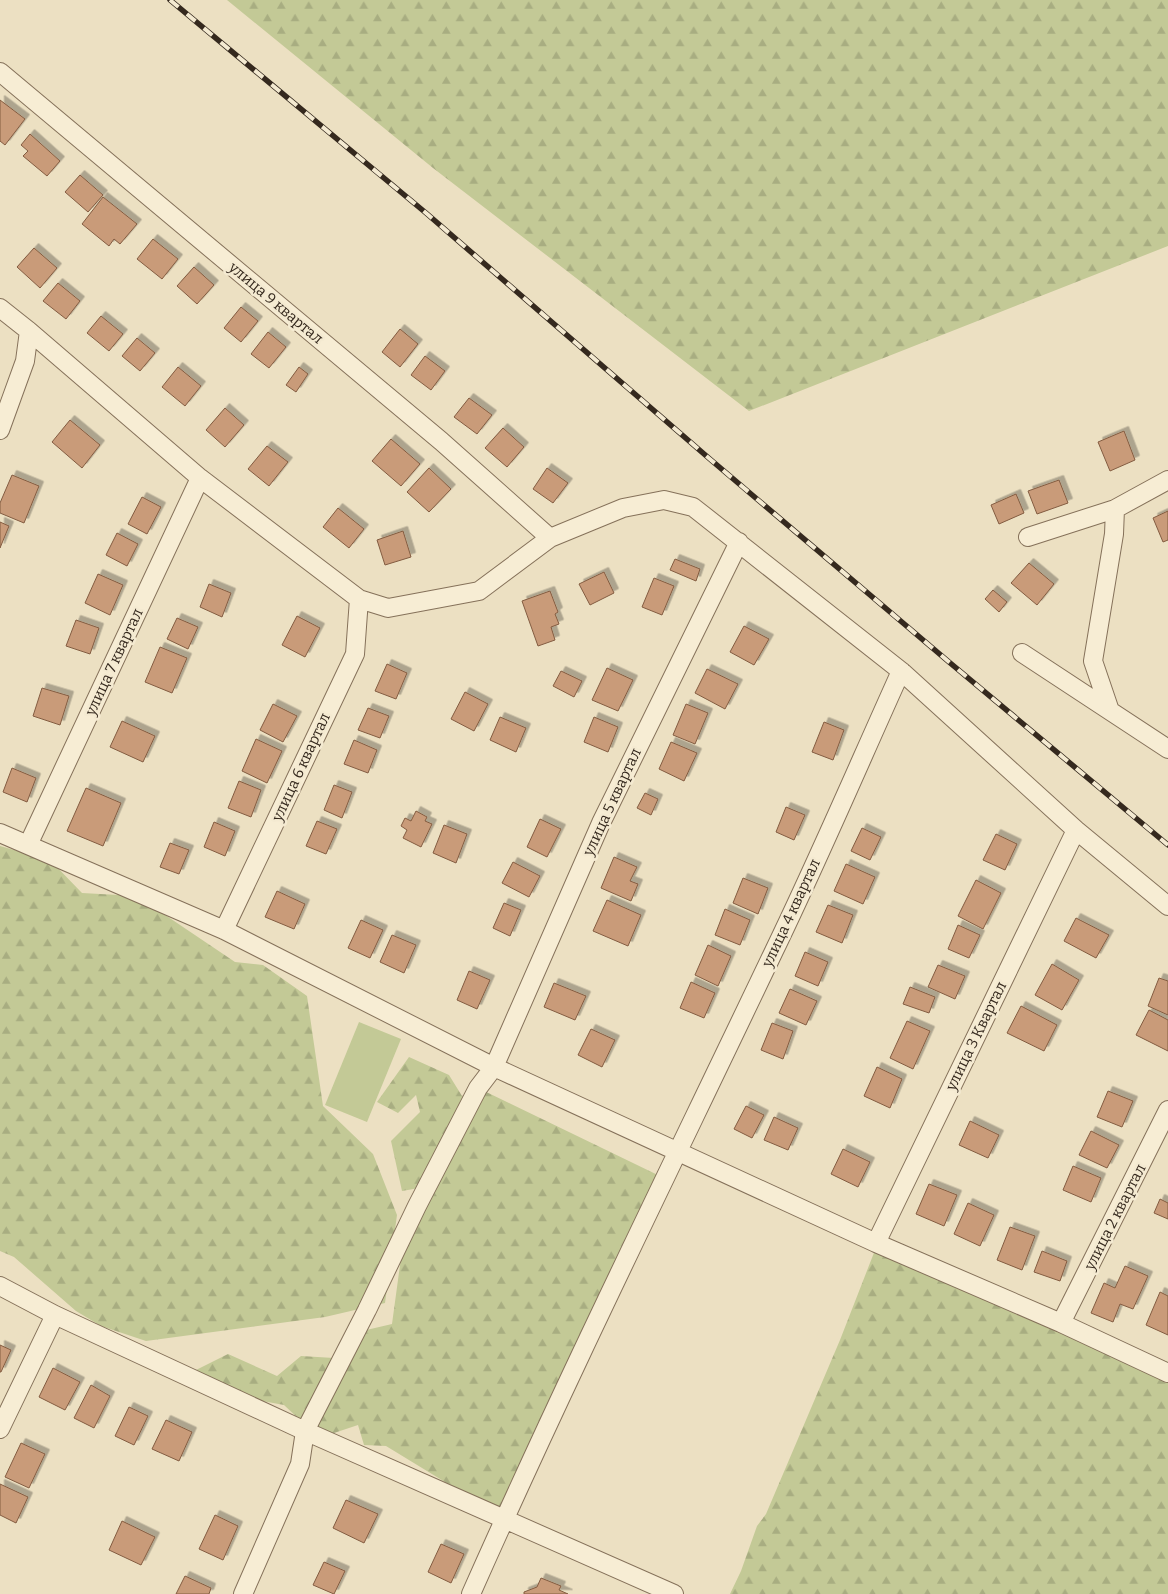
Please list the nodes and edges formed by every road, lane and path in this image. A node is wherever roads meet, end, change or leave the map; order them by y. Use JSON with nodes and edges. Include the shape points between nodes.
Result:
{"nodes":[{"id":1,"x":0,"y":72,"type":"edge"},
{"id":2,"x":0,"y":308,"type":"edge"},
{"id":3,"x":29,"y":331,"type":"junction"},
{"id":4,"x":0,"y":430,"type":"edge"},
{"id":5,"x":200,"y":478,"type":"junction"},
{"id":6,"x":1168,"y":480,"type":"edge"},
{"id":7,"x":1115,"y":509,"type":"junction"},
{"id":8,"x":1028,"y":537,"type":"dead end"},
{"id":9,"x":550,"y":538,"type":"junction"},
{"id":10,"x":739,"y":542,"type":"junction"},
{"id":11,"x":359,"y":600,"type":"junction"},
{"id":12,"x":1022,"y":653,"type":"dead end"},
{"id":13,"x":901,"y":671,"type":"junction"},
{"id":14,"x":1109,"y":708,"type":"junction"},
{"id":15,"x":1168,"y":749,"type":"edge"},
{"id":16,"x":1076,"y":830,"type":"junction"},
{"id":17,"x":0,"y":833,"type":"edge"},
{"id":18,"x":28,"y":845,"type":"junction"},
{"id":19,"x":1168,"y":906,"type":"edge"},
{"id":20,"x":224,"y":930,"type":"junction"},
{"id":21,"x":494,"y":1067,"type":"junction"},
{"id":22,"x":1168,"y":1110,"type":"edge"},
{"id":23,"x":676,"y":1152,"type":"junction"},
{"id":24,"x":876,"y":1243,"type":"junction"},
{"id":25,"x":0,"y":1286,"type":"edge"},
{"id":26,"x":55,"y":1315,"type":"junction"},
{"id":27,"x":1062,"y":1323,"type":"junction"},
{"id":28,"x":1168,"y":1373,"type":"edge"},
{"id":29,"x":0,"y":1429,"type":"edge"},
{"id":30,"x":305,"y":1431,"type":"junction"},
{"id":31,"x":504,"y":1518,"type":"junction"},
{"id":32,"x":243,"y":1594,"type":"edge"},
{"id":33,"x":471,"y":1594,"type":"edge"},
{"id":34,"x":674,"y":1594,"type":"edge"}],
"edges":[{"from":1,"to":9,"type":"street","name":"улица 9 квартал","via":[[441,441]]},
{"from":2,"to":3,"type":"street"},
{"from":3,"to":4,"type":"street","via":[[25,361]]},
{"from":3,"to":5,"type":"street"},
{"from":5,"to":11,"type":"street"},
{"from":5,"to":18,"type":"street","name":"улица 7 квартал"},
{"from":6,"to":7,"type":"street"},
{"from":7,"to":8,"type":"street"},
{"from":7,"to":14,"type":"street","via":[[1114,534],[1093,661]]},
{"from":9,"to":10,"type":"street","via":[[623,508],[664,500],[693,507]]},
{"from":9,"to":11,"type":"street","via":[[479,591],[388,608]]},
{"from":10,"to":13,"type":"street"},
{"from":10,"to":21,"type":"street","name":"улица 5 квартал","via":[[601,823]]},
{"from":11,"to":20,"type":"street","name":"улица 6 квартал","via":[[354,654]]},
{"from":12,"to":14,"type":"street"},
{"from":13,"to":16,"type":"street"},
{"from":13,"to":23,"type":"street","name":"улица 4 квартал","via":[[776,948]]},
{"from":14,"to":15,"type":"street"},
{"from":16,"to":19,"type":"street"},
{"from":16,"to":24,"type":"street","name":"улица 3 Квартал"},
{"from":17,"to":18,"type":"street"},
{"from":18,"to":20,"type":"street"},
{"from":20,"to":21,"type":"street"},
{"from":21,"to":23,"type":"street"},
{"from":21,"to":30,"type":"street","name":"улица 5 квартал","via":[[478,1088]]},
{"from":22,"to":27,"type":"street","name":"улица 2 квартал"},
{"from":23,"to":24,"type":"street"},
{"from":23,"to":31,"type":"street","name":"улица 4 квартал"},
{"from":24,"to":27,"type":"street"},
{"from":25,"to":26,"type":"street"},
{"from":26,"to":29,"type":"street"},
{"from":26,"to":30,"type":"street"},
{"from":27,"to":28,"type":"street"},
{"from":30,"to":31,"type":"street"},
{"from":30,"to":32,"type":"street","name":"улица 5 квартал","via":[[300,1464]]},
{"from":31,"to":33,"type":"street","name":"улица 4 квартал"},
{"from":31,"to":34,"type":"street"}]}
